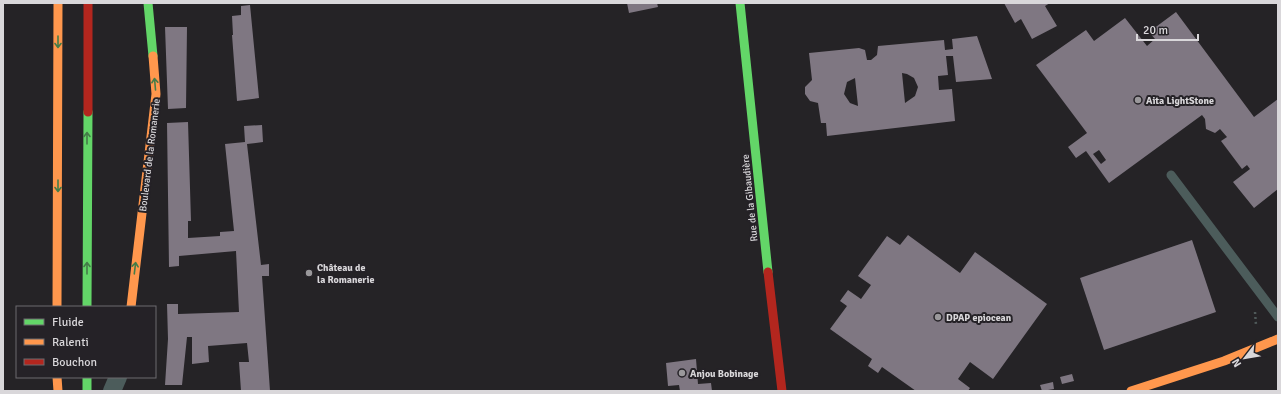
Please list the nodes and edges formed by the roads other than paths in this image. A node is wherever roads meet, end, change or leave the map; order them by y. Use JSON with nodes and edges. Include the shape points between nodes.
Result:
{"nodes":[{"id":1,"x":58,"y":3,"type":"edge"},
{"id":2,"x":88,"y":3,"type":"edge"},
{"id":3,"x":148,"y":3,"type":"edge"},
{"id":4,"x":740,"y":3,"type":"edge"},
{"id":5,"x":1171,"y":175,"type":"dead end"},
{"id":6,"x":57,"y":306,"type":"edge"},
{"id":7,"x":87,"y":306,"type":"edge"},
{"id":8,"x":130,"y":306,"type":"edge"},
{"id":9,"x":1278,"y":317,"type":"edge"},
{"id":10,"x":1278,"y":340,"type":"edge"},
{"id":11,"x":57,"y":378,"type":"edge"},
{"id":12,"x":87,"y":378,"type":"edge"},
{"id":13,"x":118,"y":378,"type":"edge"},
{"id":14,"x":58,"y":391,"type":"edge"},
{"id":15,"x":87,"y":391,"type":"edge"},
{"id":16,"x":112,"y":391,"type":"edge"},
{"id":17,"x":782,"y":391,"type":"edge"},
{"id":18,"x":1131,"y":391,"type":"edge"}],
"edges":[{"from":1,"to":6,"type":"street","one_way":true},
{"from":7,"to":2,"type":"street","one_way":true},
{"from":8,"to":3,"type":"street","name":"Boulevard de la Romanerie","one_way":true,"via":[[156,94]]},
{"from":4,"to":17,"type":"street","name":"Rue de la Gibaudière"},
{"from":5,"to":9,"type":"lane"},
{"from":10,"to":18,"type":"street","via":[[1224,361]]},
{"from":11,"to":14,"type":"street"},
{"from":12,"to":15,"type":"street"},
{"from":13,"to":16,"type":"street"}]}
